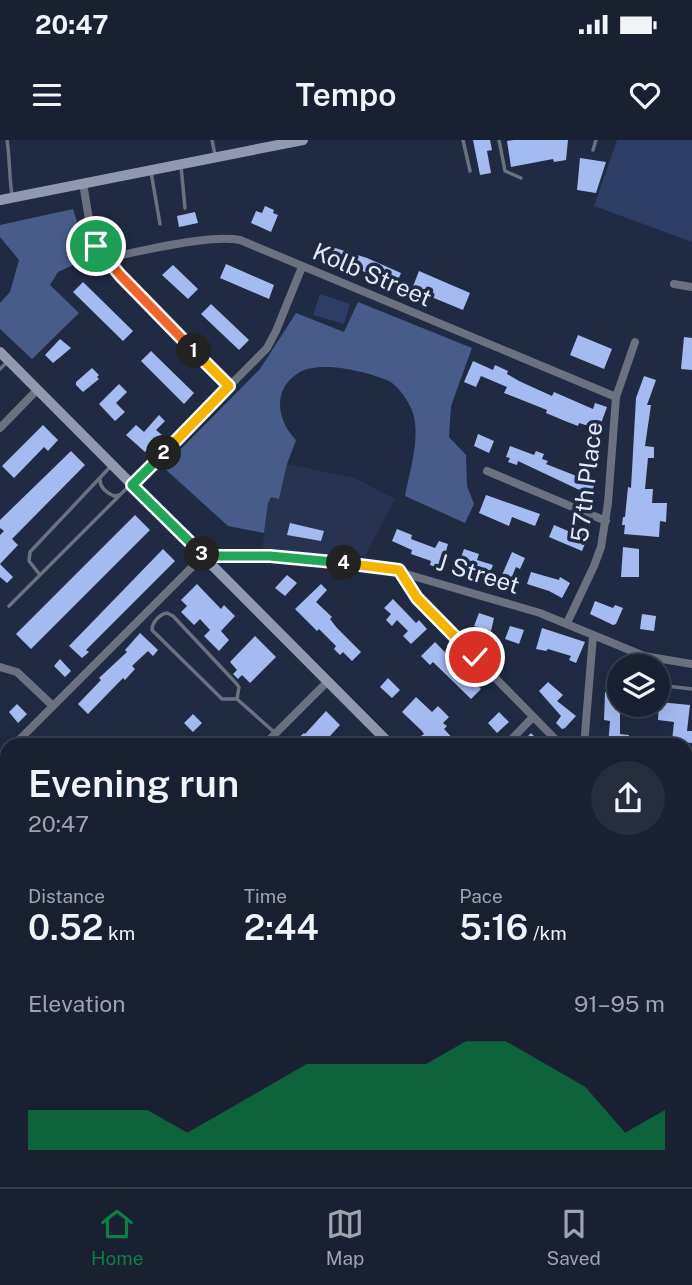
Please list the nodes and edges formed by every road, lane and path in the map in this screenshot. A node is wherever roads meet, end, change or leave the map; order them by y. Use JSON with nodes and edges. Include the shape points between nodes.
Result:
{"nodes":[{"id":1,"x":7,"y":140,"type":"edge"},
{"id":2,"x":212,"y":140,"type":"edge"},
{"id":3,"x":303,"y":140,"type":"edge"},
{"id":4,"x":463,"y":140,"type":"edge"},
{"id":5,"x":499,"y":140,"type":"edge"},
{"id":6,"x":596,"y":140,"type":"edge"},
{"id":7,"x":255,"y":145,"type":"edge"},
{"id":8,"x":593,"y":150,"type":"dead end"},
{"id":9,"x":215,"y":157,"type":"junction"},
{"id":10,"x":181,"y":164,"type":"junction"},
{"id":11,"x":150,"y":170,"type":"junction"},
{"id":12,"x":470,"y":171,"type":"dead end"},
{"id":13,"x":521,"y":178,"type":"dead end"},
{"id":14,"x":83,"y":183,"type":"junction"},
{"id":15,"x":13,"y":197,"type":"junction"},
{"id":16,"x":0,"y":200,"type":"edge"},
{"id":17,"x":185,"y":208,"type":"dead end"},
{"id":18,"x":160,"y":224,"type":"dead end"},
{"id":19,"x":105,"y":258,"type":"junction"},
{"id":20,"x":302,"y":267,"type":"junction"},
{"id":21,"x":674,"y":284,"type":"dead end"},
{"id":22,"x":692,"y":287,"type":"edge"},
{"id":23,"x":635,"y":342,"type":"dead end"},
{"id":24,"x":0,"y":352,"type":"edge"},
{"id":25,"x":9,"y":361,"type":"junction"},
{"id":26,"x":0,"y":369,"type":"edge"},
{"id":27,"x":229,"y":386,"type":"junction"},
{"id":28,"x":37,"y":390,"type":"junction"},
{"id":29,"x":616,"y":397,"type":"junction"},
{"id":30,"x":0,"y":428,"type":"edge"},
{"id":31,"x":112,"y":465,"type":"junction"},
{"id":32,"x":487,"y":471,"type":"dead end"},
{"id":33,"x":100,"y":478,"type":"junction"},
{"id":34,"x":132,"y":484,"type":"junction"},
{"id":35,"x":121,"y":495,"type":"junction"},
{"id":36,"x":606,"y":521,"type":"junction"},
{"id":37,"x":204,"y":556,"type":"junction"},
{"id":38,"x":399,"y":570,"type":"junction"},
{"id":39,"x":40,"y":575,"type":"junction"},
{"id":40,"x":9,"y":606,"type":"dead end"},
{"id":41,"x":567,"y":623,"type":"junction"},
{"id":42,"x":593,"y":636,"type":"junction"},
{"id":43,"x":692,"y":664,"type":"edge"},
{"id":44,"x":0,"y":667,"type":"edge"},
{"id":45,"x":328,"y":681,"type":"junction"},
{"id":46,"x":670,"y":686,"type":"edge"},
{"id":47,"x":692,"y":689,"type":"edge"},
{"id":48,"x":237,"y":699,"type":"junction"},
{"id":49,"x":53,"y":706,"type":"junction"},
{"id":50,"x":533,"y":717,"type":"junction"},
{"id":51,"x":275,"y":733,"type":"junction"},
{"id":52,"x":21,"y":738,"type":"edge"},
{"id":53,"x":270,"y":738,"type":"edge"},
{"id":54,"x":384,"y":738,"type":"edge"},
{"id":55,"x":513,"y":738,"type":"edge"},
{"id":56,"x":554,"y":738,"type":"edge"},
{"id":57,"x":585,"y":738,"type":"edge"}],
"edges":[{"from":1,"to":15,"type":"lane"},
{"from":2,"to":9,"type":"lane"},
{"from":3,"to":7,"type":"main road"},
{"from":4,"to":12,"type":"lane"},
{"from":5,"to":13,"type":"lane","via":[[505,171]]},
{"from":6,"to":8,"type":"lane"},
{"from":7,"to":9,"type":"main road"},
{"from":9,"to":10,"type":"main road"},
{"from":10,"to":11,"type":"main road"},
{"from":10,"to":17,"type":"lane"},
{"from":11,"to":14,"type":"main road"},
{"from":11,"to":18,"type":"lane"},
{"from":14,"to":15,"type":"main road"},
{"from":14,"to":19,"type":"street","via":[[93,240]]},
{"from":15,"to":16,"type":"main road"},
{"from":19,"to":20,"type":"street","name":"Kolb Street","via":[[232,239]]},
{"from":19,"to":27,"type":"street"},
{"from":20,"to":27,"type":"street","via":[[271,342]]},
{"from":20,"to":29,"type":"street","name":"Kolb Street"},
{"from":21,"to":22,"type":"street"},
{"from":23,"to":29,"type":"street","name":"57th Place"},
{"from":24,"to":25,"type":"main road"},
{"from":25,"to":26,"type":"lane"},
{"from":25,"to":28,"type":"main road"},
{"from":27,"to":34,"type":"street"},
{"from":28,"to":30,"type":"street"},
{"from":28,"to":31,"type":"main road"},
{"from":29,"to":36,"type":"street","name":"57th Place"},
{"from":31,"to":33,"type":"lane"},
{"from":31,"to":34,"type":"main road"},
{"from":32,"to":36,"type":"street"},
{"from":33,"to":35,"type":"lane","via":[[104,490]]},
{"from":33,"to":39,"type":"lane","via":[[30,552],[29,561]]},
{"from":34,"to":35,"type":"lane"},
{"from":34,"to":37,"type":"main road"},
{"from":35,"to":39,"type":"lane"},
{"from":36,"to":41,"type":"street","name":"57th Place","via":[[597,559]]},
{"from":37,"to":38,"type":"street","name":"J Street","via":[[270,556]]},
{"from":37,"to":45,"type":"main road"},
{"from":37,"to":49,"type":"street"},
{"from":38,"to":41,"type":"street","name":"J Street"},
{"from":38,"to":50,"type":"street","via":[[417,598]]},
{"from":39,"to":40,"type":"lane"},
{"from":41,"to":42,"type":"street","name":"J Street"},
{"from":42,"to":43,"type":"street","name":"J Street","via":[[644,656]]},
{"from":42,"to":57,"type":"street"},
{"from":44,"to":49,"type":"street","via":[[17,672]]},
{"from":45,"to":51,"type":"street"},
{"from":45,"to":54,"type":"main road"},
{"from":46,"to":47,"type":"lane"},
{"from":48,"to":48,"type":"lane","via":[[235,682],[173,616],[162,614],[152,630],[222,699]]},
{"from":48,"to":51,"type":"lane"},
{"from":49,"to":52,"type":"street"},
{"from":50,"to":55,"type":"street"},
{"from":50,"to":56,"type":"street"},
{"from":51,"to":53,"type":"street"}]}
